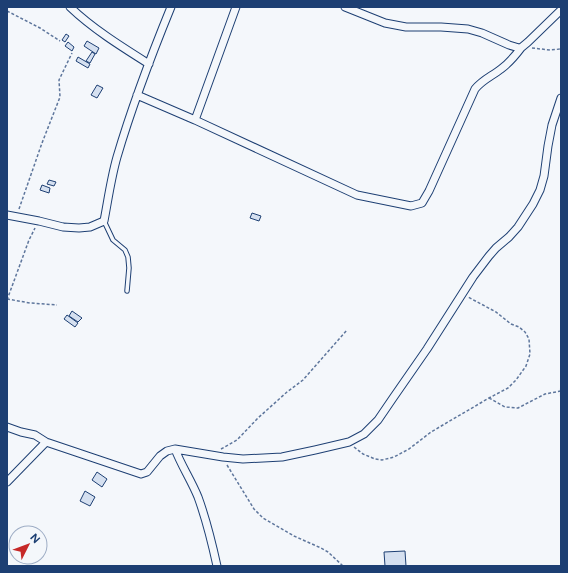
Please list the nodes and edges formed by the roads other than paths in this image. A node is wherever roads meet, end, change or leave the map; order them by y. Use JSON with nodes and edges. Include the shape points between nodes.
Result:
{"nodes":[{"id":1,"x":70,"y":7,"type":"edge"},
{"id":2,"x":171,"y":7,"type":"edge"},
{"id":3,"x":236,"y":7,"type":"edge"},
{"id":4,"x":345,"y":7,"type":"edge"},
{"id":5,"x":561,"y":10,"type":"edge"},
{"id":6,"x":522,"y":47,"type":"junction"},
{"id":7,"x":149,"y":64,"type":"junction"},
{"id":8,"x":137,"y":96,"type":"junction"},
{"id":9,"x":561,"y":98,"type":"edge"},
{"id":10,"x":196,"y":120,"type":"junction"},
{"id":11,"x":7,"y":215,"type":"edge"},
{"id":12,"x":104,"y":221,"type":"junction"},
{"id":13,"x":127,"y":291,"type":"dead end"},
{"id":14,"x":7,"y":427,"type":"edge"},
{"id":15,"x":46,"y":442,"type":"junction"},
{"id":16,"x":175,"y":449,"type":"junction"},
{"id":17,"x":7,"y":482,"type":"edge"},
{"id":18,"x":217,"y":566,"type":"edge"}],
"edges":[{"from":1,"to":7,"type":"street","via":[[91,25]]},
{"from":2,"to":7,"type":"street"},
{"from":3,"to":10,"type":"street"},
{"from":4,"to":6,"type":"street","via":[[396,25],[468,29],[509,45]]},
{"from":5,"to":6,"type":"street"},
{"from":6,"to":10,"type":"street","via":[[503,68],[475,89],[429,191],[422,203],[411,206],[357,195]]},
{"from":7,"to":8,"type":"street"},
{"from":8,"to":10,"type":"street"},
{"from":8,"to":12,"type":"street","via":[[116,159]]},
{"from":9,"to":16,"type":"street","via":[[552,125],[544,176],[533,204],[518,227],[496,248],[473,277],[378,420],[364,434],[349,442],[282,456],[223,458]]},
{"from":11,"to":12,"type":"street","via":[[63,228],[90,228]]},
{"from":12,"to":13,"type":"lane","via":[[114,240],[125,250],[128,257]]},
{"from":14,"to":15,"type":"street","via":[[35,435]]},
{"from":15,"to":16,"type":"street","via":[[141,474],[147,472],[160,456]]},
{"from":15,"to":17,"type":"street"},
{"from":16,"to":18,"type":"street","via":[[198,497]]}]}
